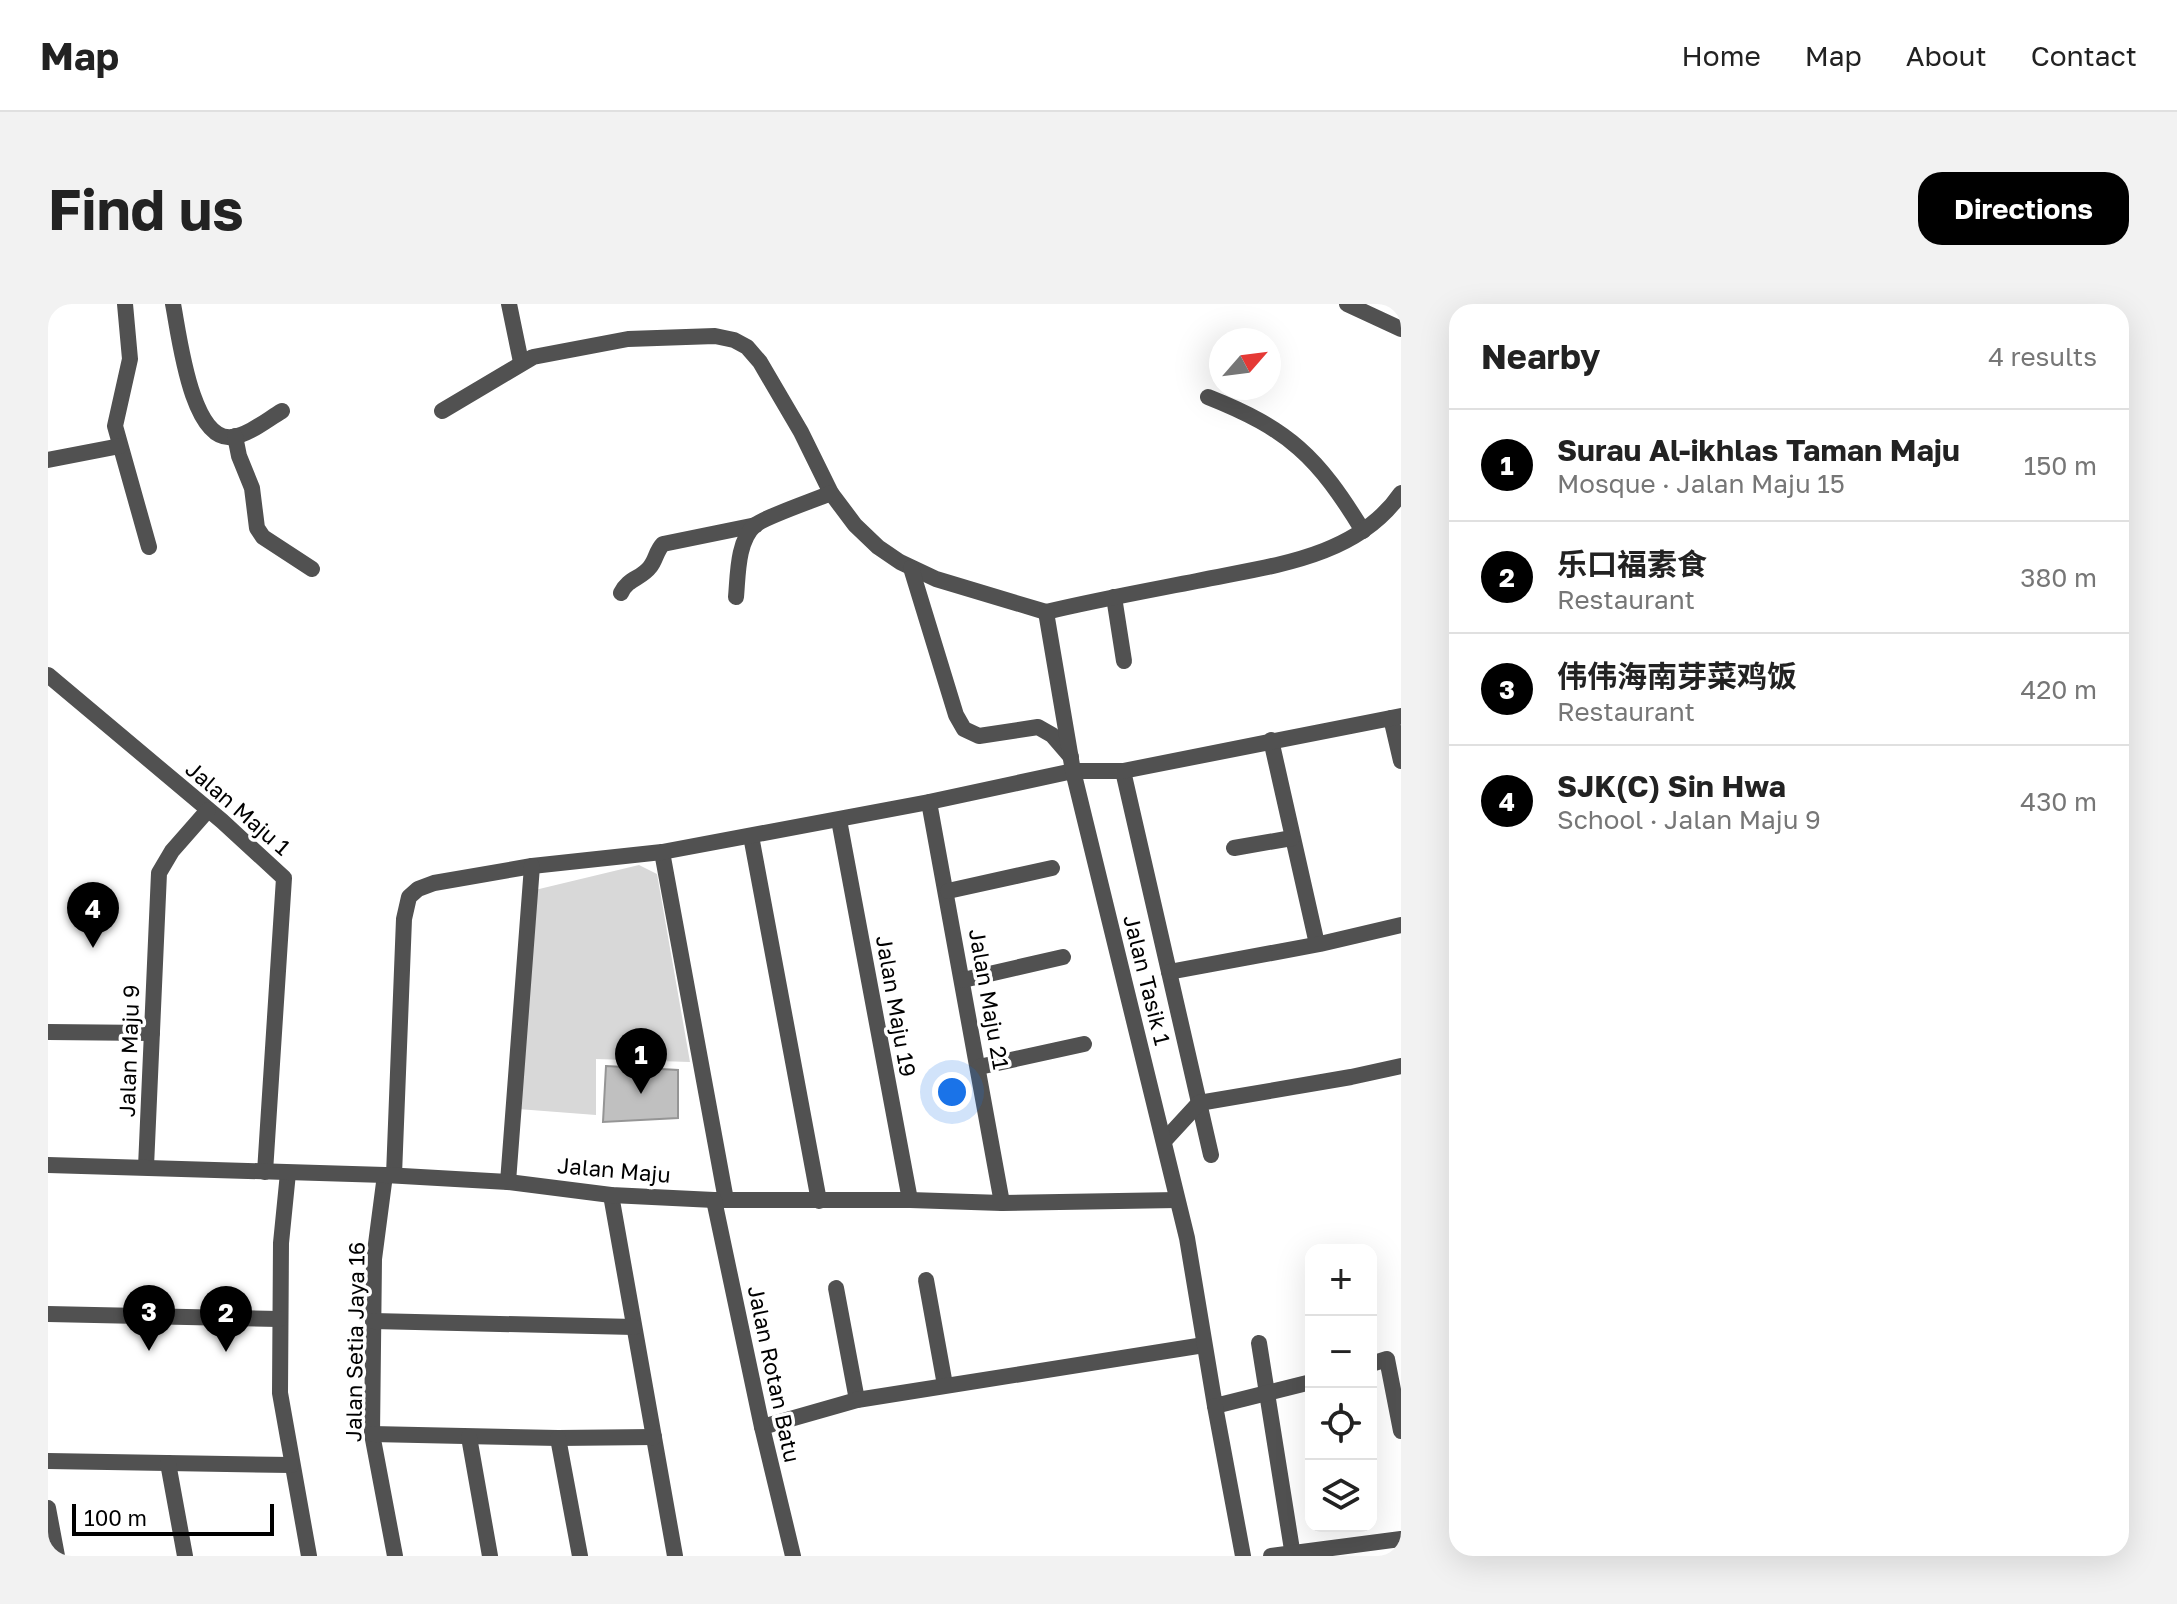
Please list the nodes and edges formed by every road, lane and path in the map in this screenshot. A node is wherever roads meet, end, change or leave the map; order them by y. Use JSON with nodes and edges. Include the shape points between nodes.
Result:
{"nodes":[{"id":1,"x":125,"y":304,"type":"edge"},
{"id":2,"x":173,"y":304,"type":"edge"},
{"id":3,"x":509,"y":304,"type":"edge"},
{"id":4,"x":1347,"y":304,"type":"edge"},
{"id":5,"x":1401,"y":329,"type":"edge"},
{"id":6,"x":521,"y":362,"type":"junction"},
{"id":7,"x":1208,"y":397,"type":"dead end"},
{"id":8,"x":282,"y":411,"type":"dead end"},
{"id":9,"x":442,"y":411,"type":"dead end"},
{"id":10,"x":235,"y":436,"type":"junction"},
{"id":11,"x":120,"y":446,"type":"junction"},
{"id":12,"x":48,"y":460,"type":"edge"},
{"id":13,"x":831,"y":493,"type":"junction"},
{"id":14,"x":1401,"y":493,"type":"edge"},
{"id":15,"x":756,"y":525,"type":"junction"},
{"id":16,"x":1363,"y":531,"type":"junction"},
{"id":17,"x":149,"y":547,"type":"dead end"},
{"id":18,"x":911,"y":568,"type":"junction"},
{"id":19,"x":312,"y":569,"type":"dead end"},
{"id":20,"x":621,"y":593,"type":"dead end"},
{"id":21,"x":736,"y":597,"type":"dead end"},
{"id":22,"x":1114,"y":597,"type":"junction"},
{"id":23,"x":1046,"y":612,"type":"junction"},
{"id":24,"x":1124,"y":661,"type":"dead end"},
{"id":25,"x":48,"y":675,"type":"edge"},
{"id":26,"x":1396,"y":717,"type":"edge"},
{"id":27,"x":1271,"y":740,"type":"junction"},
{"id":28,"x":1401,"y":761,"type":"edge"},
{"id":29,"x":1072,"y":764,"type":"junction"},
{"id":30,"x":1123,"y":771,"type":"junction"},
{"id":31,"x":929,"y":802,"type":"junction"},
{"id":32,"x":208,"y":810,"type":"junction"},
{"id":33,"x":839,"y":820,"type":"junction"},
{"id":34,"x":751,"y":836,"type":"junction"},
{"id":35,"x":1292,"y":838,"type":"junction"},
{"id":36,"x":1234,"y":848,"type":"dead end"},
{"id":37,"x":662,"y":852,"type":"junction"},
{"id":38,"x":532,"y":866,"type":"junction"},
{"id":39,"x":1052,"y":868,"type":"dead end"},
{"id":40,"x":948,"y":891,"type":"junction"},
{"id":41,"x":1401,"y":925,"type":"edge"},
{"id":42,"x":1317,"y":944,"type":"junction"},
{"id":43,"x":1063,"y":957,"type":"dead end"},
{"id":44,"x":1169,"y":972,"type":"junction"},
{"id":45,"x":963,"y":980,"type":"junction"},
{"id":46,"x":48,"y":1032,"type":"edge"},
{"id":47,"x":152,"y":1033,"type":"junction"},
{"id":48,"x":1084,"y":1044,"type":"dead end"},
{"id":49,"x":1401,"y":1066,"type":"edge"},
{"id":50,"x":979,"y":1067,"type":"junction"},
{"id":51,"x":1199,"y":1103,"type":"junction"},
{"id":52,"x":1164,"y":1141,"type":"junction"},
{"id":53,"x":1211,"y":1155,"type":"dead end"},
{"id":54,"x":48,"y":1165,"type":"edge"},
{"id":55,"x":146,"y":1167,"type":"junction"},
{"id":56,"x":265,"y":1172,"type":"junction"},
{"id":57,"x":288,"y":1173,"type":"junction"},
{"id":58,"x":390,"y":1175,"type":"junction"},
{"id":59,"x":508,"y":1182,"type":"junction"},
{"id":60,"x":611,"y":1195,"type":"junction"},
{"id":61,"x":720,"y":1200,"type":"junction"},
{"id":62,"x":910,"y":1200,"type":"junction"},
{"id":63,"x":1177,"y":1200,"type":"junction"},
{"id":64,"x":819,"y":1201,"type":"junction"},
{"id":65,"x":1002,"y":1203,"type":"junction"},
{"id":66,"x":926,"y":1280,"type":"dead end"},
{"id":67,"x":836,"y":1288,"type":"dead end"},
{"id":68,"x":48,"y":1314,"type":"edge"},
{"id":69,"x":279,"y":1319,"type":"junction"},
{"id":70,"x":373,"y":1321,"type":"junction"},
{"id":71,"x":634,"y":1327,"type":"junction"},
{"id":72,"x":1259,"y":1343,"type":"dead end"},
{"id":73,"x":1204,"y":1345,"type":"junction"},
{"id":74,"x":1386,"y":1360,"type":"edge"},
{"id":75,"x":1305,"y":1384,"type":"edge"},
{"id":76,"x":945,"y":1385,"type":"junction"},
{"id":77,"x":1267,"y":1394,"type":"junction"},
{"id":78,"x":857,"y":1400,"type":"junction"},
{"id":79,"x":1215,"y":1406,"type":"junction"},
{"id":80,"x":762,"y":1427,"type":"junction"},
{"id":81,"x":1401,"y":1431,"type":"edge"},
{"id":82,"x":372,"y":1434,"type":"junction"},
{"id":83,"x":469,"y":1437,"type":"junction"},
{"id":84,"x":654,"y":1437,"type":"junction"},
{"id":85,"x":558,"y":1438,"type":"junction"},
{"id":86,"x":48,"y":1461,"type":"edge"},
{"id":87,"x":168,"y":1463,"type":"junction"},
{"id":88,"x":291,"y":1465,"type":"junction"},
{"id":89,"x":48,"y":1508,"type":"edge"},
{"id":90,"x":1401,"y":1539,"type":"edge"},
{"id":91,"x":1293,"y":1554,"type":"edge"},
{"id":92,"x":57,"y":1556,"type":"edge"},
{"id":93,"x":185,"y":1556,"type":"edge"},
{"id":94,"x":309,"y":1556,"type":"edge"},
{"id":95,"x":395,"y":1556,"type":"edge"},
{"id":96,"x":490,"y":1556,"type":"edge"},
{"id":97,"x":580,"y":1556,"type":"edge"},
{"id":98,"x":675,"y":1556,"type":"edge"},
{"id":99,"x":793,"y":1556,"type":"edge"},
{"id":100,"x":1243,"y":1556,"type":"edge"},
{"id":101,"x":1271,"y":1556,"type":"edge"}],
"edges":[{"from":1,"to":11,"type":"street","via":[[130,359],[115,426]]},
{"from":2,"to":10,"type":"street","via":[[201,415],[218,435]]},
{"from":3,"to":6,"type":"street"},
{"from":4,"to":5,"type":"street"},
{"from":6,"to":9,"type":"street"},
{"from":6,"to":13,"type":"street","via":[[628,339],[734,340],[760,362]]},
{"from":7,"to":16,"type":"street","via":[[1251,414],[1301,449],[1336,487]]},
{"from":8,"to":10,"type":"street"},
{"from":10,"to":19,"type":"street","via":[[252,488],[257,528]]},
{"from":11,"to":12,"type":"street"},
{"from":11,"to":17,"type":"street"},
{"from":13,"to":15,"type":"street"},
{"from":13,"to":18,"type":"street","via":[[878,547]]},
{"from":14,"to":16,"type":"street"},
{"from":15,"to":20,"type":"street","via":[[663,544],[649,569],[626,583]]},
{"from":15,"to":21,"type":"street","via":[[744,545]]},
{"from":16,"to":22,"type":"street","via":[[1301,559]]},
{"from":18,"to":23,"type":"street"},
{"from":18,"to":29,"type":"street","via":[[964,729],[979,736],[1038,727],[1052,735]]},
{"from":22,"to":23,"type":"street"},
{"from":22,"to":24,"type":"street"},
{"from":23,"to":29,"type":"street","name":"Jalan Tasik 1"},
{"from":25,"to":32,"type":"street","name":"Jalan Maju 1"},
{"from":26,"to":27,"type":"street"},
{"from":26,"to":28,"type":"street"},
{"from":27,"to":30,"type":"street"},
{"from":27,"to":35,"type":"street"},
{"from":29,"to":30,"type":"street"},
{"from":29,"to":31,"type":"street"},
{"from":29,"to":52,"type":"street","name":"Jalan Tasik 1"},
{"from":30,"to":44,"type":"street"},
{"from":31,"to":33,"type":"street"},
{"from":31,"to":40,"type":"street","name":"Jalan Maju 21"},
{"from":32,"to":47,"type":"street","name":"Jalan Maju 9","via":[[159,873]]},
{"from":32,"to":56,"type":"street","name":"Jalan Maju 1","via":[[284,878]]},
{"from":33,"to":34,"type":"street"},
{"from":33,"to":62,"type":"street","name":"Jalan Maju 19"},
{"from":34,"to":37,"type":"street"},
{"from":34,"to":64,"type":"street"},
{"from":35,"to":36,"type":"street"},
{"from":35,"to":42,"type":"street"},
{"from":37,"to":38,"type":"street"},
{"from":37,"to":61,"type":"street","name":"Jalan Rotan Batu"},
{"from":38,"to":58,"type":"street","name":"Jalan Setia Jaya 16","via":[[434,883],[409,897]]},
{"from":38,"to":59,"type":"street"},
{"from":39,"to":40,"type":"street"},
{"from":40,"to":45,"type":"street","name":"Jalan Maju 21"},
{"from":41,"to":42,"type":"street"},
{"from":42,"to":44,"type":"street"},
{"from":43,"to":45,"type":"street"},
{"from":44,"to":51,"type":"street"},
{"from":45,"to":50,"type":"street","name":"Jalan Maju 21"},
{"from":46,"to":47,"type":"street"},
{"from":47,"to":55,"type":"street","name":"Jalan Maju 9"},
{"from":48,"to":50,"type":"street"},
{"from":49,"to":51,"type":"street"},
{"from":50,"to":65,"type":"street","name":"Jalan Maju 21"},
{"from":51,"to":52,"type":"street"},
{"from":51,"to":53,"type":"street"},
{"from":52,"to":63,"type":"street","name":"Jalan Tasik 1"},
{"from":54,"to":55,"type":"street","name":"Jalan Maju"},
{"from":55,"to":56,"type":"street","name":"Jalan Maju"},
{"from":56,"to":57,"type":"street","name":"Jalan Maju"},
{"from":57,"to":58,"type":"street","name":"Jalan Maju"},
{"from":57,"to":69,"type":"street"},
{"from":58,"to":59,"type":"street","name":"Jalan Maju"},
{"from":58,"to":70,"type":"street","name":"Jalan Setia Jaya 16","via":[[374,1259]]},
{"from":59,"to":60,"type":"street","name":"Jalan Maju"},
{"from":60,"to":61,"type":"street","name":"Jalan Maju"},
{"from":60,"to":71,"type":"street"},
{"from":61,"to":64,"type":"street","name":"Jalan Maju"},
{"from":61,"to":80,"type":"street","name":"Jalan Rotan Batu"},
{"from":62,"to":64,"type":"street","name":"Jalan Maju"},
{"from":62,"to":65,"type":"street","name":"Jalan Maju"},
{"from":63,"to":65,"type":"street","name":"Jalan Maju"},
{"from":63,"to":73,"type":"street","name":"Jalan Tasik 1"},
{"from":66,"to":76,"type":"street"},
{"from":67,"to":78,"type":"street"},
{"from":68,"to":69,"type":"street"},
{"from":69,"to":88,"type":"street","via":[[280,1393]]},
{"from":70,"to":71,"type":"street"},
{"from":70,"to":82,"type":"street","name":"Jalan Setia Jaya 16"},
{"from":71,"to":84,"type":"street"},
{"from":72,"to":77,"type":"street"},
{"from":73,"to":76,"type":"street"},
{"from":73,"to":79,"type":"street","name":"Jalan Tasik 1"},
{"from":74,"to":81,"type":"street"},
{"from":75,"to":77,"type":"street"},
{"from":76,"to":78,"type":"street"},
{"from":77,"to":79,"type":"street"},
{"from":77,"to":91,"type":"street"},
{"from":78,"to":80,"type":"street"},
{"from":79,"to":100,"type":"street","name":"Jalan Tasik 1"},
{"from":80,"to":99,"type":"street","name":"Jalan Rotan Batu"},
{"from":82,"to":83,"type":"street"},
{"from":82,"to":95,"type":"street","name":"Jalan Setia Jaya 16"},
{"from":83,"to":85,"type":"street"},
{"from":83,"to":96,"type":"street"},
{"from":84,"to":85,"type":"street"},
{"from":84,"to":98,"type":"street"},
{"from":85,"to":97,"type":"street"},
{"from":86,"to":87,"type":"street"},
{"from":87,"to":88,"type":"street"},
{"from":87,"to":93,"type":"street"},
{"from":88,"to":94,"type":"street"},
{"from":89,"to":92,"type":"street"},
{"from":90,"to":91,"type":"street"},
{"from":91,"to":101,"type":"street"}]}
